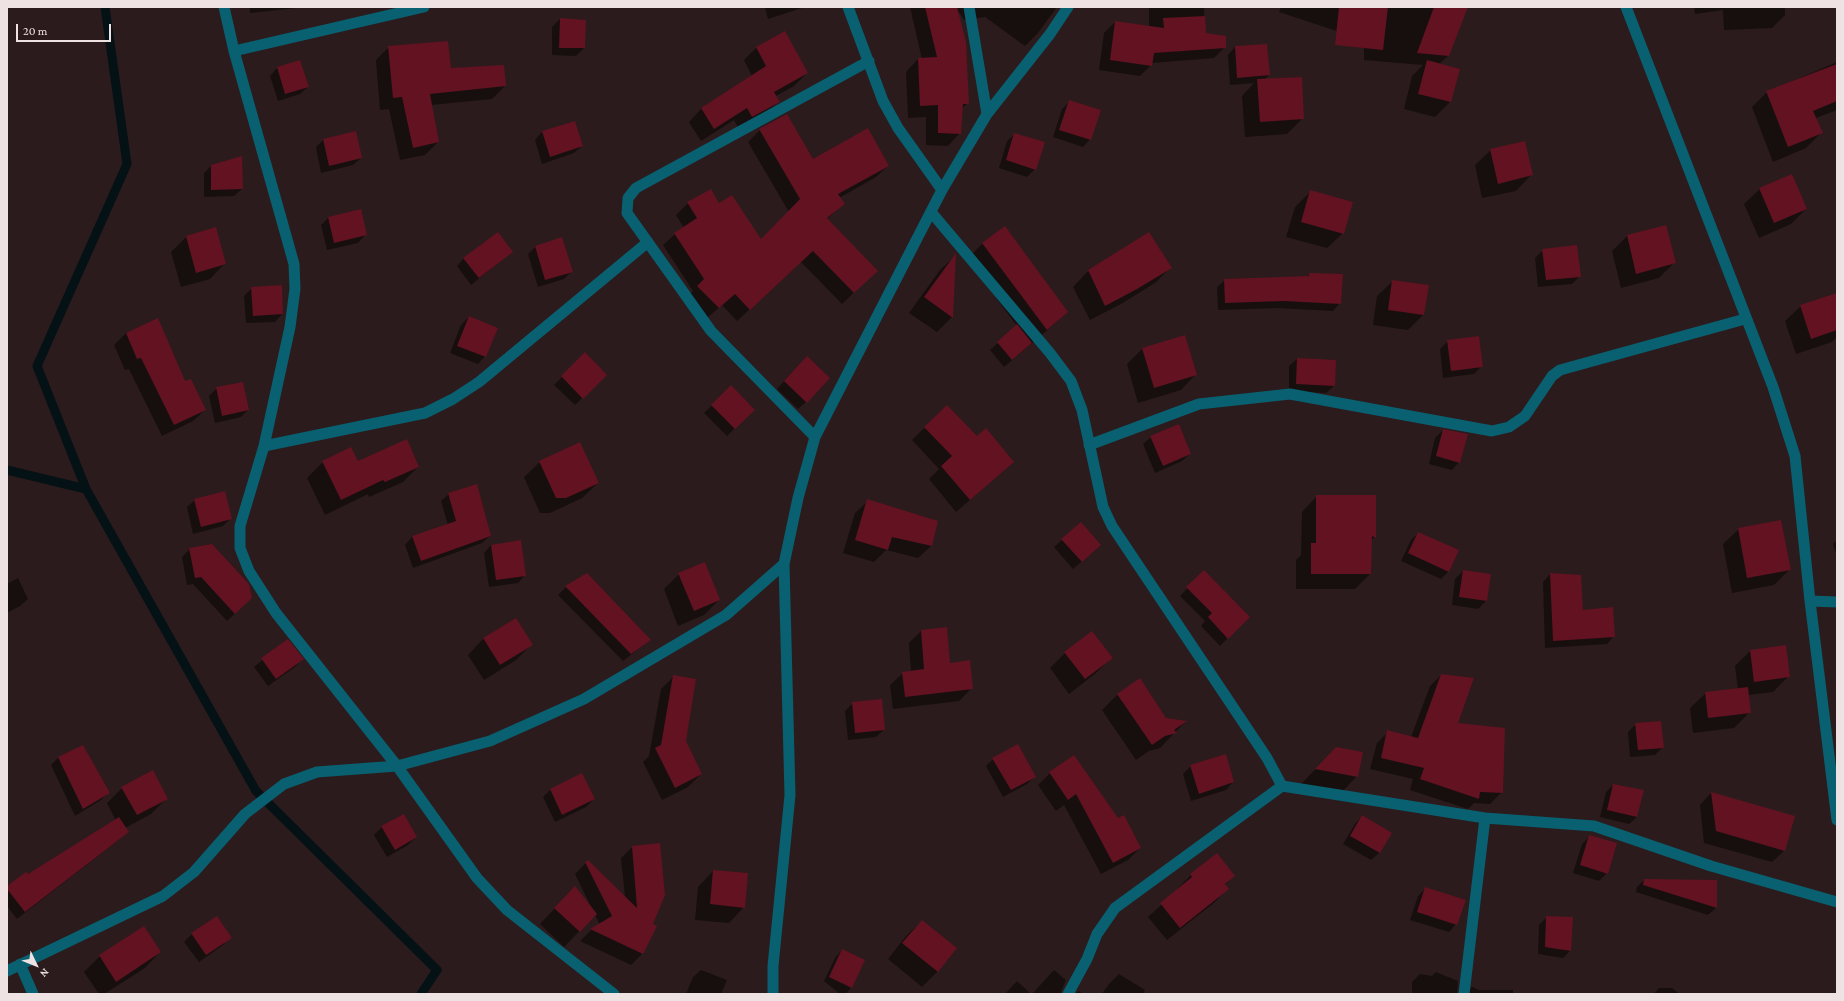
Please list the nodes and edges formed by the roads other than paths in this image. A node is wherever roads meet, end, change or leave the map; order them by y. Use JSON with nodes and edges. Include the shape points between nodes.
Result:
{"nodes":[{"id":1,"x":224,"y":7,"type":"edge"},
{"id":2,"x":424,"y":7,"type":"edge"},
{"id":3,"x":848,"y":7,"type":"edge"},
{"id":4,"x":969,"y":7,"type":"edge"},
{"id":5,"x":1068,"y":7,"type":"edge"},
{"id":6,"x":1626,"y":7,"type":"edge"},
{"id":7,"x":234,"y":51,"type":"junction"},
{"id":8,"x":869,"y":61,"type":"junction"},
{"id":9,"x":987,"y":114,"type":"junction"},
{"id":10,"x":942,"y":190,"type":"junction"},
{"id":11,"x":931,"y":212,"type":"junction"},
{"id":12,"x":648,"y":242,"type":"junction"},
{"id":13,"x":1746,"y":319,"type":"junction"},
{"id":14,"x":816,"y":437,"type":"junction"},
{"id":15,"x":1089,"y":445,"type":"junction"},
{"id":16,"x":264,"y":446,"type":"junction"},
{"id":17,"x":784,"y":564,"type":"junction"},
{"id":18,"x":1810,"y":601,"type":"junction"},
{"id":19,"x":1837,"y":602,"type":"edge"},
{"id":20,"x":398,"y":766,"type":"junction"},
{"id":21,"x":1282,"y":786,"type":"junction"},
{"id":22,"x":1485,"y":818,"type":"junction"},
{"id":23,"x":1837,"y":820,"type":"edge"},
{"id":24,"x":1837,"y":902,"type":"edge"},
{"id":25,"x":20,"y":964,"type":"junction"},
{"id":26,"x":7,"y":970,"type":"edge"},
{"id":27,"x":34,"y":994,"type":"edge"},
{"id":28,"x":614,"y":994,"type":"edge"},
{"id":29,"x":773,"y":994,"type":"edge"},
{"id":30,"x":1068,"y":994,"type":"edge"},
{"id":31,"x":1464,"y":994,"type":"edge"}],
"edges":[{"from":1,"to":7,"type":"street"},
{"from":2,"to":7,"type":"street"},
{"from":3,"to":8,"type":"street"},
{"from":4,"to":9,"type":"street"},
{"from":5,"to":9,"type":"street"},
{"from":6,"to":13,"type":"street"},
{"from":7,"to":16,"type":"street","via":[[294,264],[295,290],[290,327]]},
{"from":8,"to":10,"type":"street","via":[[884,101],[898,128]]},
{"from":8,"to":12,"type":"street","via":[[636,188],[628,198],[627,213]]},
{"from":9,"to":10,"type":"street"},
{"from":10,"to":11,"type":"street"},
{"from":11,"to":14,"type":"street"},
{"from":11,"to":15,"type":"street","via":[[1071,381],[1082,410]]},
{"from":12,"to":14,"type":"street","via":[[712,331]]},
{"from":12,"to":16,"type":"street","via":[[479,382],[453,399],[425,413]]},
{"from":13,"to":15,"type":"street","via":[[1560,370],[1552,376],[1525,416],[1509,427],[1492,431],[1290,394],[1199,404]]},
{"from":13,"to":18,"type":"street","via":[[1773,387],[1795,456]]},
{"from":14,"to":17,"type":"street","via":[[798,498]]},
{"from":15,"to":21,"type":"street","via":[[1103,507],[1112,526]]},
{"from":16,"to":20,"type":"street","via":[[240,526],[240,548],[249,571],[276,613]]},
{"from":17,"to":20,"type":"street","via":[[726,615],[584,699],[490,741]]},
{"from":17,"to":29,"type":"street","via":[[790,795],[773,966]]},
{"from":18,"to":19,"type":"street"},
{"from":18,"to":23,"type":"street"},
{"from":20,"to":25,"type":"street","via":[[316,772],[284,784],[245,814],[194,872],[163,896]]},
{"from":20,"to":28,"type":"street","via":[[477,878],[507,910]]},
{"from":21,"to":22,"type":"street"},
{"from":21,"to":30,"type":"street","via":[[1115,908],[1097,934]]},
{"from":22,"to":24,"type":"street","via":[[1594,826],[1711,866]]},
{"from":22,"to":31,"type":"street"},
{"from":25,"to":26,"type":"street"},
{"from":25,"to":27,"type":"street"}]}
